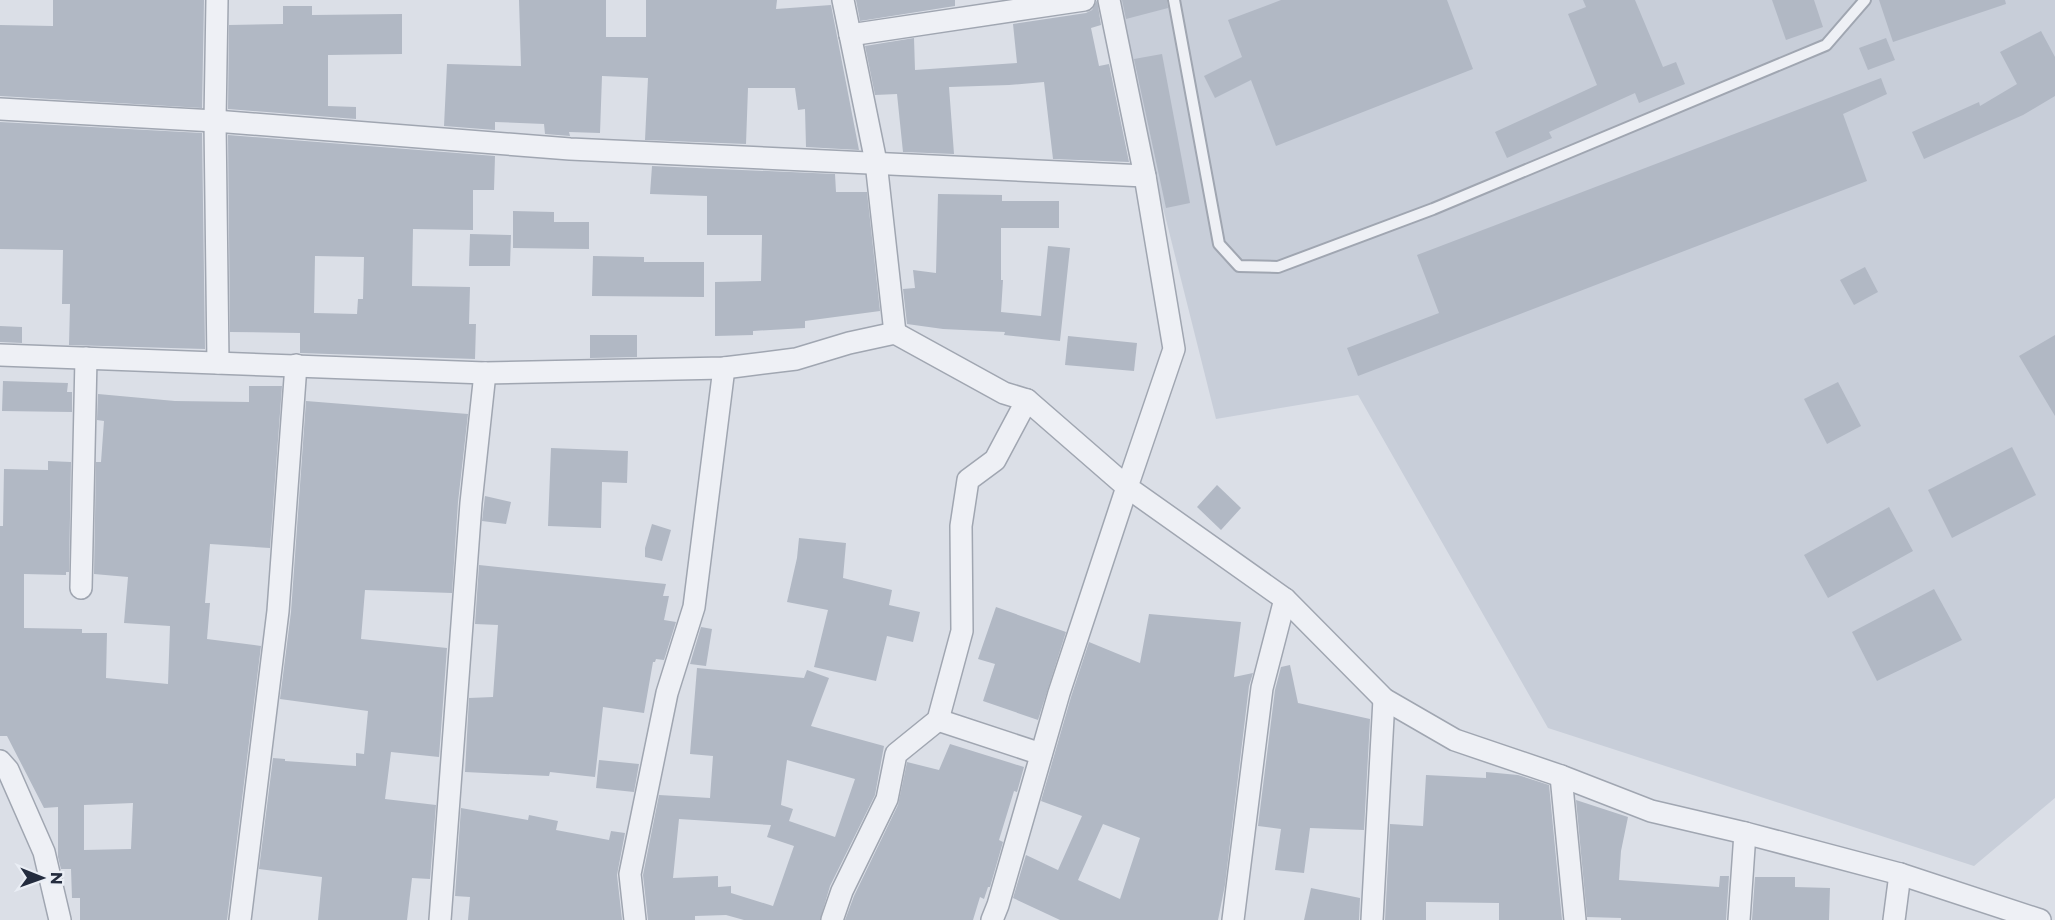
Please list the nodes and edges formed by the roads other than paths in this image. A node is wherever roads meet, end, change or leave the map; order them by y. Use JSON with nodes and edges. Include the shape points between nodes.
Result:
{"nodes":[{"id":1,"x":217,"y":0,"type":"edge"},
{"id":2,"x":843,"y":0,"type":"edge"},
{"id":3,"x":1084,"y":0,"type":"edge"},
{"id":4,"x":1109,"y":0,"type":"edge"},
{"id":5,"x":1174,"y":0,"type":"edge"},
{"id":6,"x":1865,"y":0,"type":"edge"},
{"id":7,"x":850,"y":35,"type":"junction"},
{"id":8,"x":0,"y":109,"type":"edge"},
{"id":9,"x":215,"y":121,"type":"junction"},
{"id":10,"x":876,"y":162,"type":"junction"},
{"id":11,"x":1145,"y":176,"type":"junction"},
{"id":12,"x":895,"y":333,"type":"junction"},
{"id":13,"x":0,"y":355,"type":"edge"},
{"id":14,"x":86,"y":358,"type":"junction"},
{"id":15,"x":218,"y":363,"type":"junction"},
{"id":16,"x":296,"y":365,"type":"junction"},
{"id":17,"x":724,"y":368,"type":"junction"},
{"id":18,"x":485,"y":373,"type":"junction"},
{"id":19,"x":1027,"y":400,"type":"junction"},
{"id":20,"x":1127,"y":487,"type":"junction"},
{"id":21,"x":81,"y":588,"type":"dead end"},
{"id":22,"x":1285,"y":599,"type":"junction"},
{"id":23,"x":1384,"y":699,"type":"junction"},
{"id":24,"x":938,"y":720,"type":"junction"},
{"id":25,"x":1041,"y":754,"type":"junction"},
{"id":26,"x":0,"y":761,"type":"edge"},
{"id":27,"x":1561,"y":776,"type":"junction"},
{"id":28,"x":1745,"y":833,"type":"junction"},
{"id":29,"x":1900,"y":874,"type":"junction"},
{"id":30,"x":60,"y":920,"type":"edge"},
{"id":31,"x":240,"y":920,"type":"edge"},
{"id":32,"x":440,"y":920,"type":"edge"},
{"id":33,"x":634,"y":920,"type":"edge"},
{"id":34,"x":832,"y":920,"type":"edge"},
{"id":35,"x":992,"y":920,"type":"edge"},
{"id":36,"x":1233,"y":920,"type":"edge"},
{"id":37,"x":1372,"y":920,"type":"edge"},
{"id":38,"x":1575,"y":920,"type":"edge"},
{"id":39,"x":1739,"y":920,"type":"edge"},
{"id":40,"x":1894,"y":920,"type":"edge"},
{"id":41,"x":2040,"y":920,"type":"edge"}],
"edges":[{"from":1,"to":9,"type":"street"},
{"from":2,"to":7,"type":"street"},
{"from":3,"to":7,"type":"street"},
{"from":4,"to":11,"type":"street"},
{"from":5,"to":6,"type":"lane","via":[[1220,244],[1239,266],[1278,267],[1433,209],[1826,45]]},
{"from":7,"to":10,"type":"street"},
{"from":8,"to":9,"type":"street"},
{"from":9,"to":10,"type":"street","via":[[570,149]]},
{"from":9,"to":15,"type":"street"},
{"from":10,"to":11,"type":"street"},
{"from":10,"to":12,"type":"street"},
{"from":11,"to":20,"type":"street","via":[[1174,349]]},
{"from":12,"to":17,"type":"street","via":[[796,359]]},
{"from":12,"to":19,"type":"street","via":[[1004,393]]},
{"from":13,"to":14,"type":"street"},
{"from":14,"to":15,"type":"street"},
{"from":14,"to":21,"type":"street"},
{"from":15,"to":16,"type":"street"},
{"from":16,"to":18,"type":"street"},
{"from":16,"to":31,"type":"street","via":[[278,611]]},
{"from":17,"to":18,"type":"street"},
{"from":17,"to":33,"type":"street","via":[[694,607],[667,693],[630,874]]},
{"from":18,"to":32,"type":"street","via":[[471,502]]},
{"from":19,"to":20,"type":"street"},
{"from":19,"to":24,"type":"street","via":[[995,460],[968,480],[961,526],[962,631]]},
{"from":20,"to":22,"type":"street"},
{"from":20,"to":25,"type":"street"},
{"from":22,"to":23,"type":"street"},
{"from":22,"to":36,"type":"street","via":[[1262,688]]},
{"from":23,"to":27,"type":"street","via":[[1455,740]]},
{"from":23,"to":37,"type":"street"},
{"from":24,"to":25,"type":"street"},
{"from":24,"to":34,"type":"street","via":[[896,754],[886,799]]},
{"from":25,"to":35,"type":"street"},
{"from":26,"to":30,"type":"street","via":[[8,770],[44,852]]},
{"from":27,"to":28,"type":"street","via":[[1652,811]]},
{"from":27,"to":38,"type":"street"},
{"from":28,"to":29,"type":"street"},
{"from":28,"to":39,"type":"street"},
{"from":29,"to":40,"type":"street"},
{"from":29,"to":41,"type":"street"}]}
